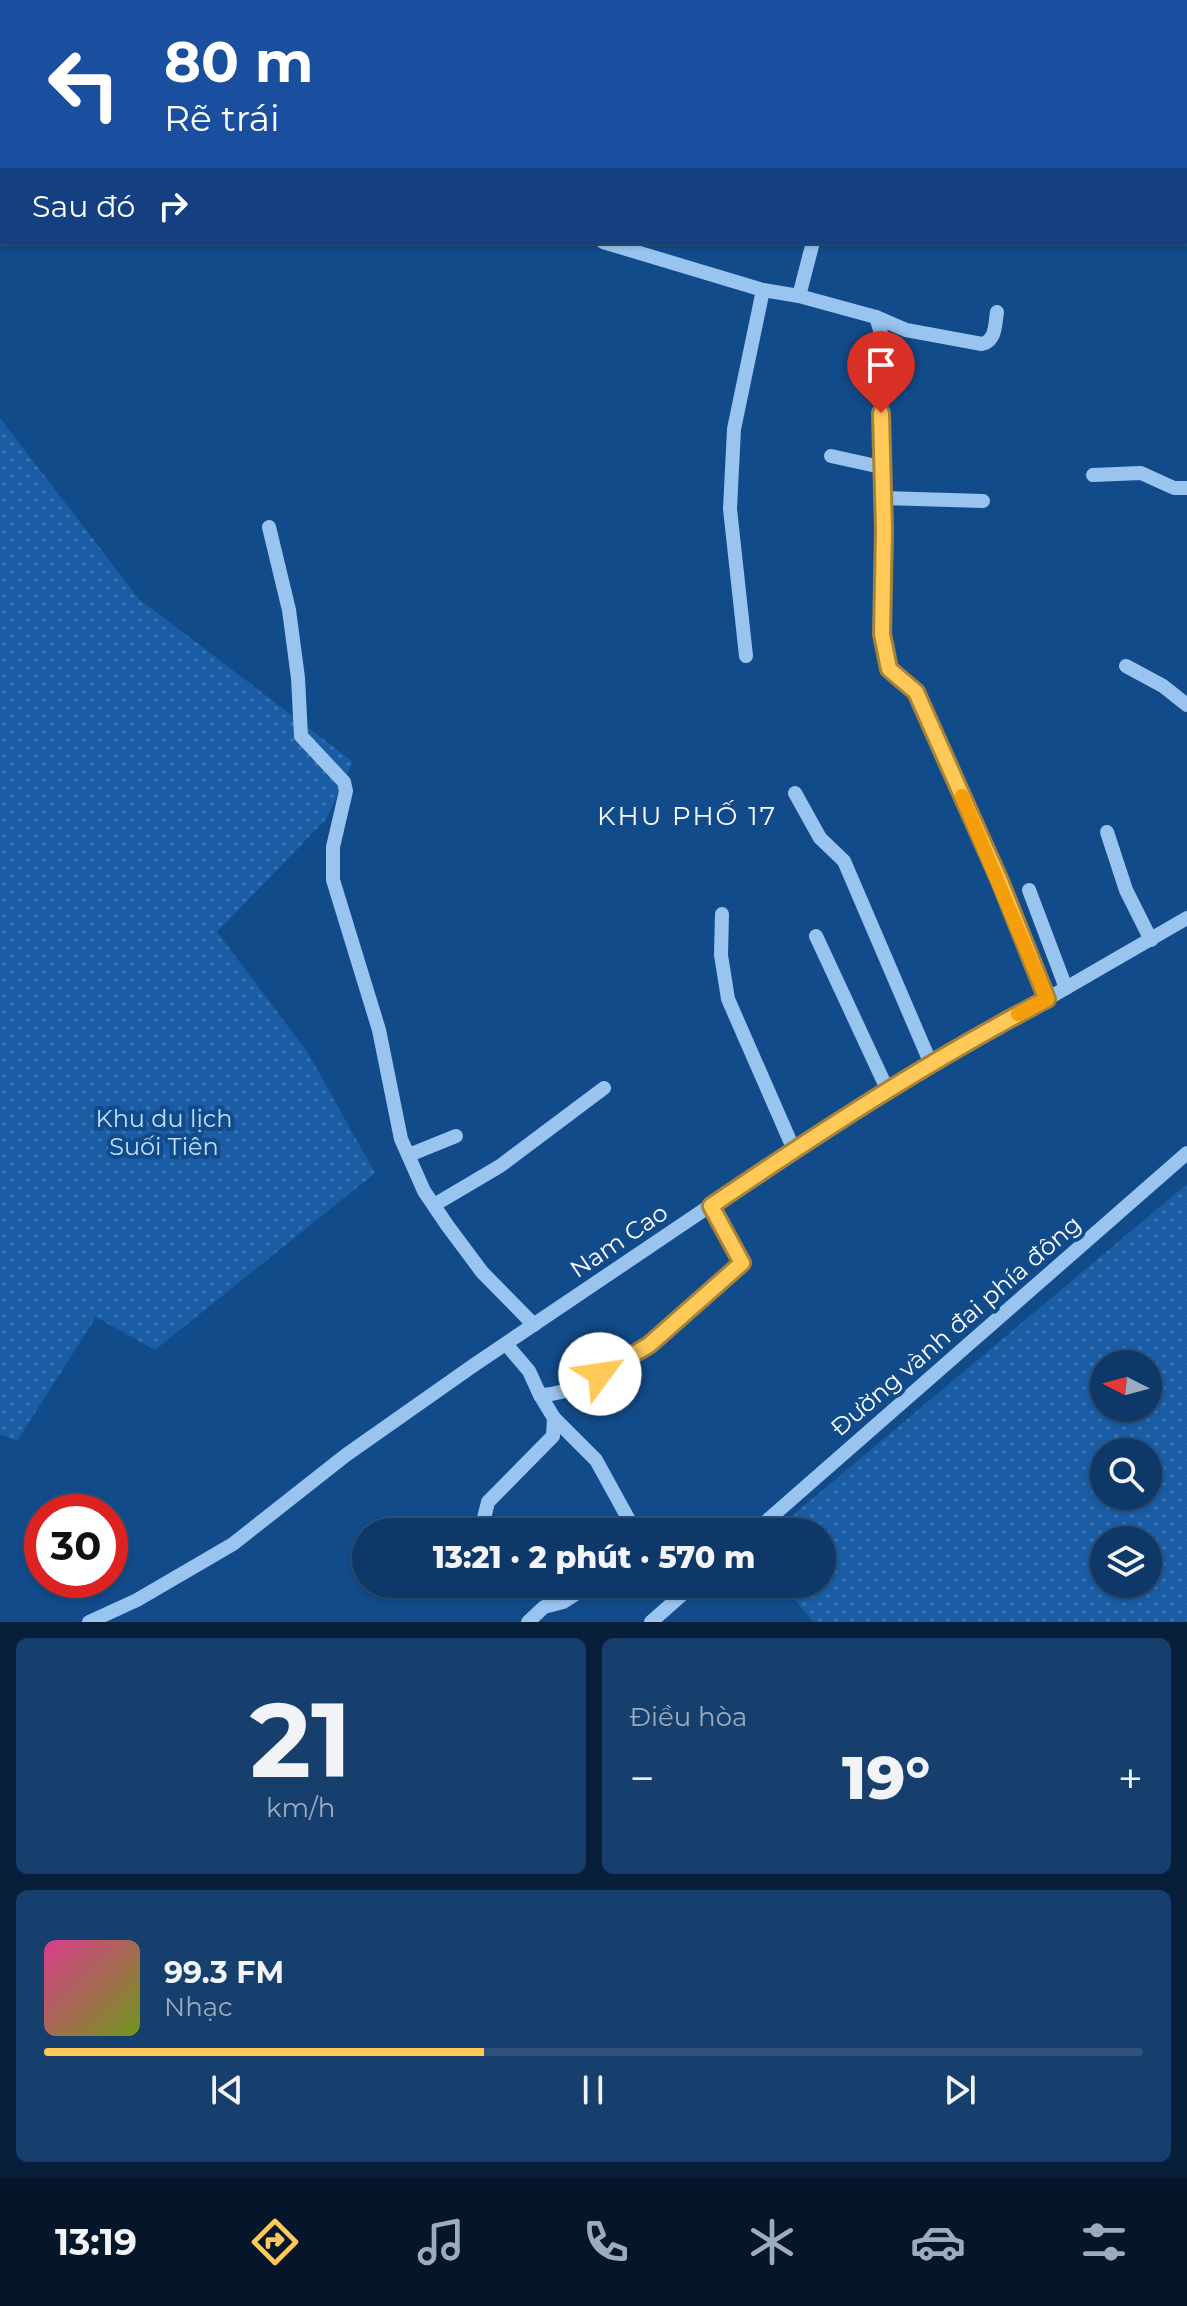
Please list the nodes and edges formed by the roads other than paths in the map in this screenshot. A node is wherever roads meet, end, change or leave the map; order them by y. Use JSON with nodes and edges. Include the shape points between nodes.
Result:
{"nodes":[{"id":1,"x":610,"y":244,"type":"edge"},
{"id":2,"x":812,"y":244,"type":"edge"},
{"id":3,"x":763,"y":290,"type":"junction"},
{"id":4,"x":799,"y":296,"type":"junction"},
{"id":5,"x":997,"y":312,"type":"dead end"},
{"id":6,"x":876,"y":317,"type":"junction"},
{"id":7,"x":831,"y":456,"type":"dead end"},
{"id":8,"x":881,"y":467,"type":"junction"},
{"id":9,"x":1093,"y":475,"type":"dead end"},
{"id":10,"x":1187,"y":488,"type":"edge"},
{"id":11,"x":883,"y":498,"type":"junction"},
{"id":12,"x":983,"y":501,"type":"dead end"},
{"id":13,"x":269,"y":527,"type":"dead end"},
{"id":14,"x":746,"y":656,"type":"dead end"},
{"id":15,"x":1126,"y":666,"type":"dead end"},
{"id":16,"x":1187,"y":705,"type":"edge"},
{"id":17,"x":795,"y":793,"type":"dead end"},
{"id":18,"x":1107,"y":832,"type":"dead end"},
{"id":19,"x":1029,"y":890,"type":"dead end"},
{"id":20,"x":722,"y":914,"type":"dead end"},
{"id":21,"x":1187,"y":918,"type":"edge"},
{"id":22,"x":816,"y":936,"type":"dead end"},
{"id":23,"x":1151,"y":940,"type":"junction"},
{"id":24,"x":1066,"y":988,"type":"junction"},
{"id":25,"x":1047,"y":999,"type":"junction"},
{"id":26,"x":931,"y":1064,"type":"junction"},
{"id":27,"x":604,"y":1088,"type":"dead end"},
{"id":28,"x":888,"y":1091,"type":"junction"},
{"id":29,"x":456,"y":1136,"type":"dead end"},
{"id":30,"x":794,"y":1150,"type":"junction"},
{"id":31,"x":1187,"y":1153,"type":"edge"},
{"id":32,"x":409,"y":1155,"type":"junction"},
{"id":33,"x":434,"y":1205,"type":"junction"},
{"id":34,"x":711,"y":1206,"type":"junction"},
{"id":35,"x":534,"y":1325,"type":"junction"},
{"id":36,"x":506,"y":1344,"type":"junction"},
{"id":37,"x":540,"y":1395,"type":"junction"},
{"id":38,"x":554,"y":1418,"type":"junction"},
{"id":39,"x":484,"y":1518,"type":"edge"},
{"id":40,"x":628,"y":1518,"type":"edge"},
{"id":41,"x":770,"y":1518,"type":"edge"},
{"id":42,"x":569,"y":1598,"type":"edge"},
{"id":43,"x":678,"y":1598,"type":"edge"},
{"id":44,"x":89,"y":1622,"type":"edge"},
{"id":45,"x":528,"y":1622,"type":"edge"},
{"id":46,"x":651,"y":1622,"type":"edge"}],
"edges":[{"from":1,"to":3,"type":"street"},
{"from":2,"to":4,"type":"street"},
{"from":3,"to":4,"type":"street"},
{"from":3,"to":14,"type":"street","via":[[734,429],[730,509]]},
{"from":4,"to":6,"type":"street"},
{"from":5,"to":6,"type":"street","via":[[992,338],[982,344],[906,330]]},
{"from":6,"to":8,"type":"street","via":[[881,333]]},
{"from":7,"to":8,"type":"street"},
{"from":8,"to":11,"type":"street"},
{"from":9,"to":10,"type":"street","via":[[1141,473],[1174,488]]},
{"from":11,"to":12,"type":"street"},
{"from":11,"to":25,"type":"street","via":[[882,634],[889,669],[916,692]]},
{"from":13,"to":32,"type":"street","via":[[289,610],[301,736],[344,782],[333,880]]},
{"from":15,"to":16,"type":"street"},
{"from":17,"to":26,"type":"street","via":[[820,838],[844,861]]},
{"from":18,"to":23,"type":"street","via":[[1126,890]]},
{"from":19,"to":24,"type":"street"},
{"from":20,"to":30,"type":"street","via":[[728,999]]},
{"from":21,"to":23,"type":"street","name":"Nam Cao"},
{"from":22,"to":28,"type":"street"},
{"from":23,"to":24,"type":"street","name":"Nam Cao"},
{"from":24,"to":25,"type":"street","name":"Nam Cao"},
{"from":25,"to":26,"type":"street","name":"Nam Cao"},
{"from":26,"to":28,"type":"street","name":"Nam Cao"},
{"from":27,"to":33,"type":"street","via":[[500,1166]]},
{"from":28,"to":30,"type":"street","name":"Nam Cao"},
{"from":29,"to":32,"type":"street"},
{"from":30,"to":34,"type":"street","name":"Nam Cao"},
{"from":31,"to":41,"type":"street","name":"Đường vành đai phía đông"},
{"from":32,"to":33,"type":"street"},
{"from":33,"to":35,"type":"street","via":[[482,1272]]},
{"from":34,"to":35,"type":"street","name":"Nam Cao"},
{"from":34,"to":37,"type":"street","via":[[742,1263],[649,1345],[575,1389]]},
{"from":35,"to":36,"type":"street","name":"Nam Cao"},
{"from":36,"to":37,"type":"street","via":[[529,1371]]},
{"from":36,"to":44,"type":"street","name":"Nam Cao","via":[[346,1455],[233,1544]]},
{"from":37,"to":38,"type":"street"},
{"from":38,"to":39,"type":"street","via":[[553,1436],[488,1502]]},
{"from":38,"to":40,"type":"street","via":[[596,1460]]},
{"from":42,"to":45,"type":"street","via":[[544,1607]]},
{"from":43,"to":46,"type":"street"}]}
